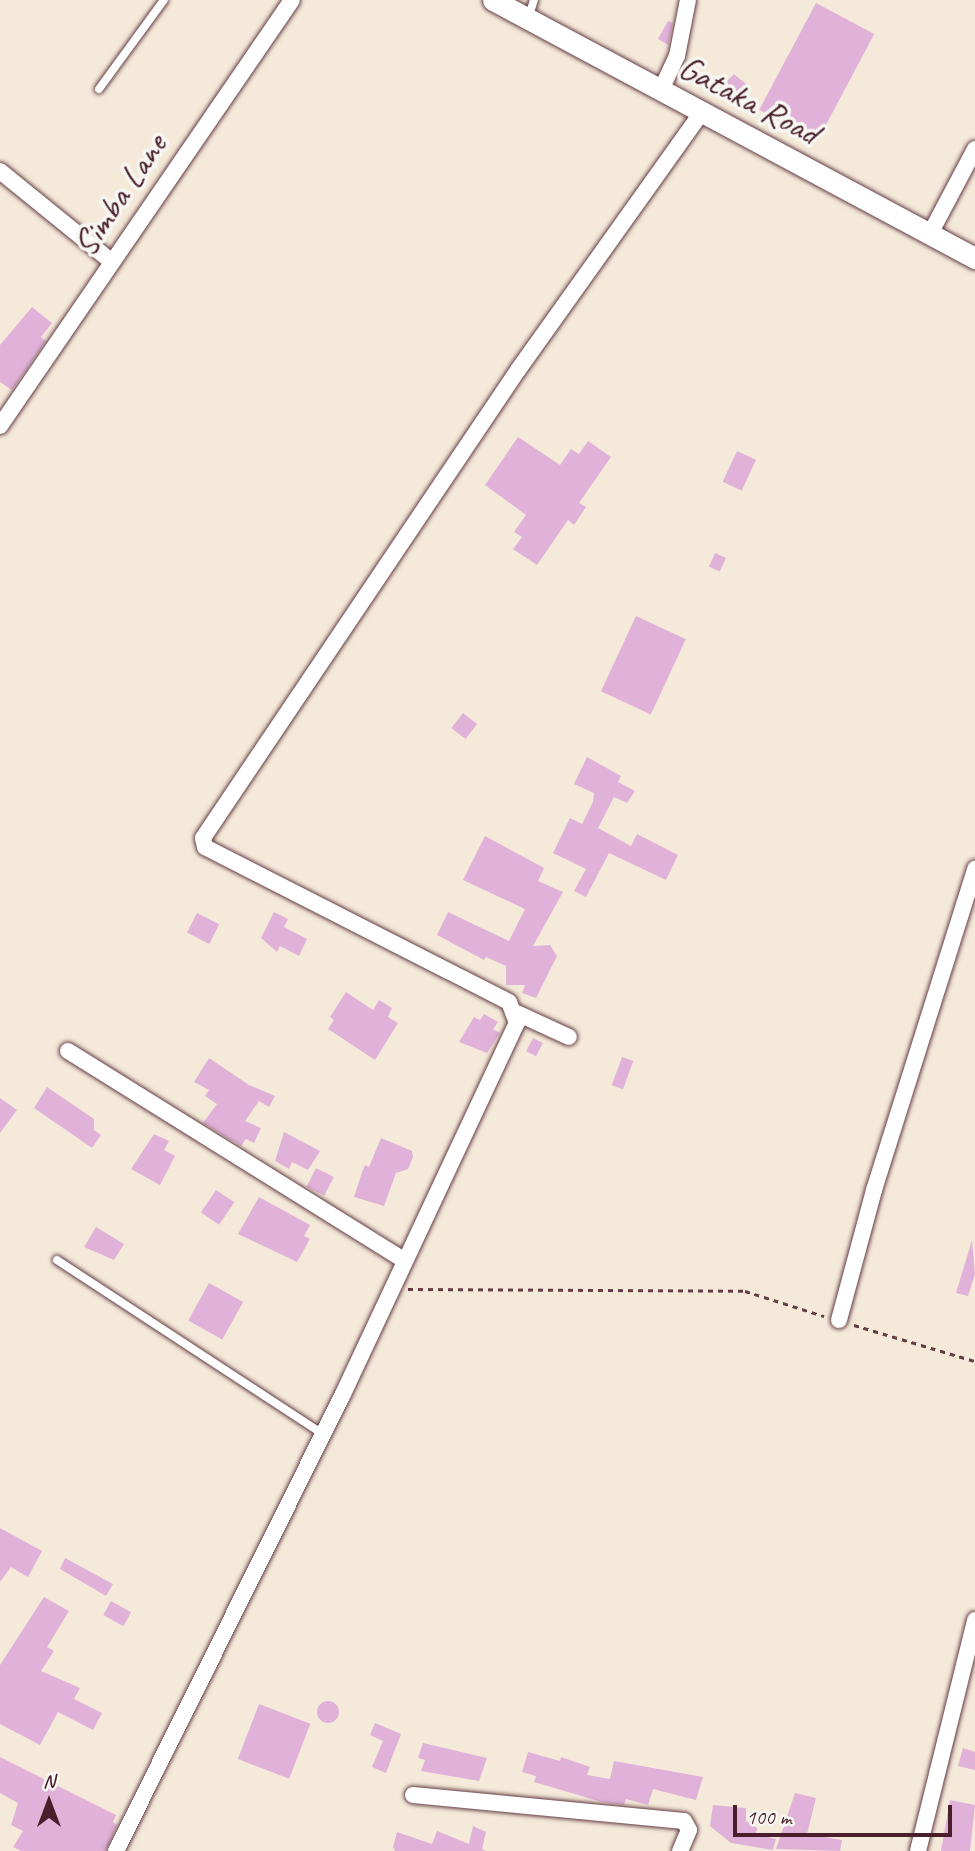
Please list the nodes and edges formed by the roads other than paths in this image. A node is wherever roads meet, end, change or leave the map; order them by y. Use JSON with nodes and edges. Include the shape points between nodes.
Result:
{"nodes":[{"id":1,"x":164,"y":0,"type":"edge"},
{"id":2,"x":292,"y":0,"type":"edge"},
{"id":3,"x":493,"y":0,"type":"edge"},
{"id":4,"x":688,"y":0,"type":"edge"},
{"id":5,"x":531,"y":9,"type":"edge"},
{"id":6,"x":99,"y":89,"type":"dead end"},
{"id":7,"x":661,"y":90,"type":"junction"},
{"id":8,"x":702,"y":111,"type":"junction"},
{"id":9,"x":975,"y":149,"type":"edge"},
{"id":10,"x":0,"y":171,"type":"edge"},
{"id":11,"x":930,"y":234,"type":"junction"},
{"id":12,"x":975,"y":258,"type":"edge"},
{"id":13,"x":112,"y":262,"type":"junction"},
{"id":14,"x":0,"y":426,"type":"edge"},
{"id":15,"x":975,"y":869,"type":"edge"},
{"id":16,"x":517,"y":1013,"type":"junction"},
{"id":17,"x":569,"y":1037,"type":"dead end"},
{"id":18,"x":68,"y":1051,"type":"dead end"},
{"id":19,"x":57,"y":1260,"type":"dead end"},
{"id":20,"x":404,"y":1260,"type":"junction"},
{"id":21,"x":839,"y":1320,"type":"road end"},
{"id":22,"x":323,"y":1434,"type":"junction"},
{"id":23,"x":975,"y":1620,"type":"edge"},
{"id":24,"x":413,"y":1795,"type":"dead end"},
{"id":25,"x":116,"y":1851,"type":"edge"},
{"id":26,"x":680,"y":1851,"type":"edge"},
{"id":27,"x":918,"y":1851,"type":"edge"}],
"edges":[{"from":1,"to":6,"type":"lane"},
{"from":2,"to":13,"type":"street","name":"Simba Lane"},
{"from":3,"to":5,"type":"street","name":"Gataka Road"},
{"from":4,"to":7,"type":"street","via":[[677,56]]},
{"from":5,"to":7,"type":"street","name":"Gataka Road"},
{"from":7,"to":8,"type":"street","name":"Gataka Road"},
{"from":8,"to":11,"type":"street","name":"Gataka Road"},
{"from":8,"to":16,"type":"street","via":[[510,381],[203,838],[205,847],[509,1002]]},
{"from":9,"to":11,"type":"street"},
{"from":10,"to":13,"type":"street"},
{"from":11,"to":12,"type":"street","name":"Gataka Road"},
{"from":13,"to":14,"type":"street","name":"Simba Lane"},
{"from":15,"to":21,"type":"street","via":[[874,1190]]},
{"from":16,"to":17,"type":"street"},
{"from":16,"to":20,"type":"street","via":[[517,1023]]},
{"from":18,"to":20,"type":"street"},
{"from":19,"to":22,"type":"lane"},
{"from":20,"to":22,"type":"street"},
{"from":22,"to":25,"type":"street"},
{"from":23,"to":27,"type":"street"},
{"from":24,"to":26,"type":"street","via":[[684,1821],[689,1830]]}]}
